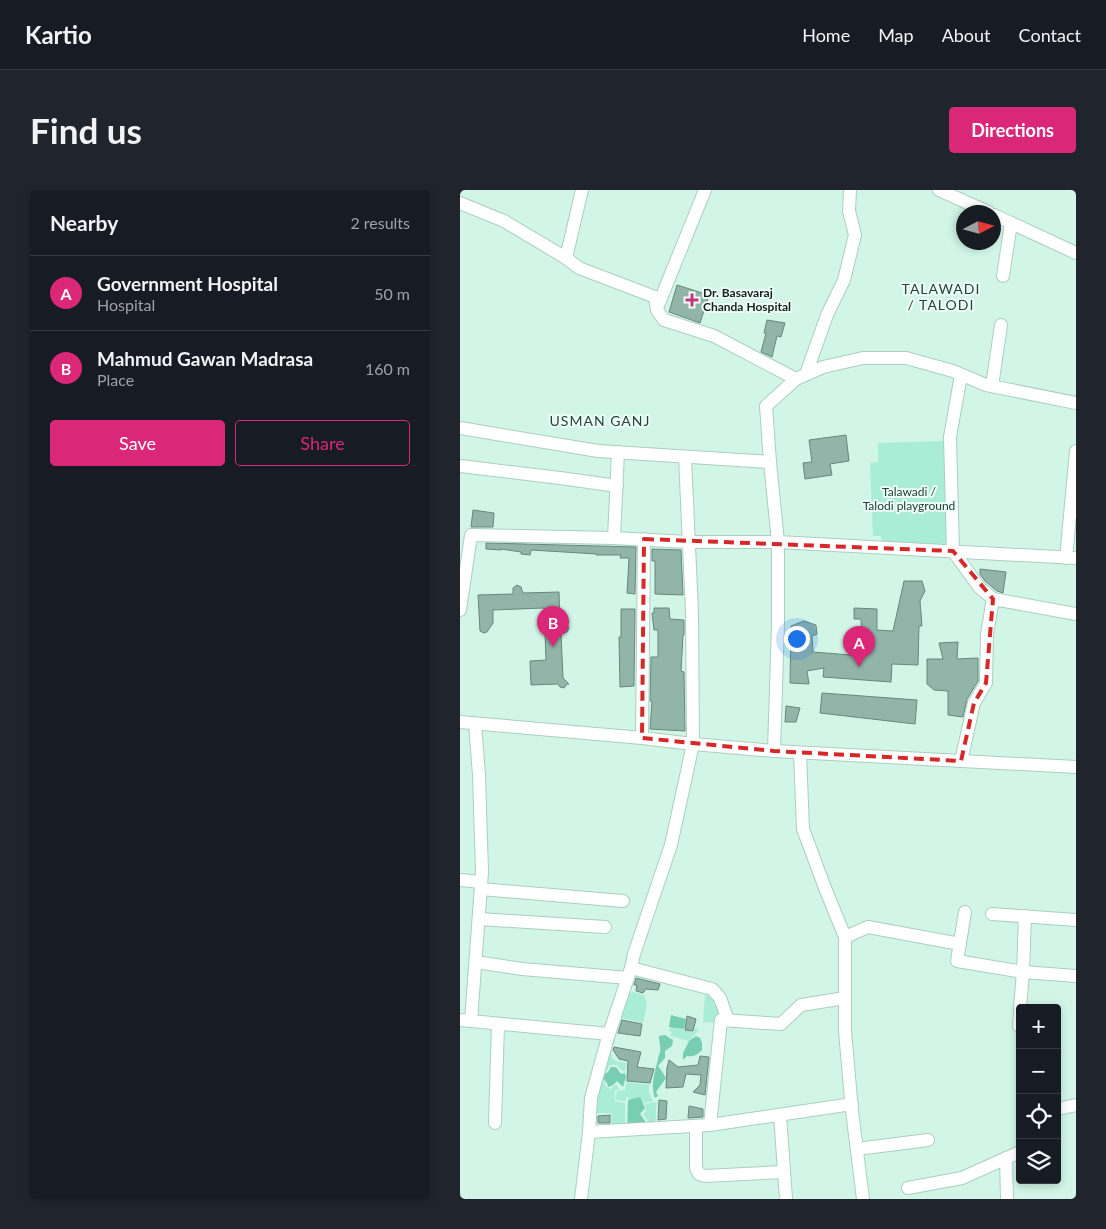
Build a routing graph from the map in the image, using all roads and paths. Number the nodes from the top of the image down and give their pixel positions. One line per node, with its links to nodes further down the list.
1 (582, 190): 10 (street)
2 (705, 190): 12 (street)
3 (850, 190): 15 (street)
4 (938, 190): 6 (street)
5 (460, 203): 10 (street)
6 (972, 205)
7 (1001, 218): 8 (street)
8 (1012, 224): 9 (street); 11 (street)
9 (1076, 253)
10 (566, 258): 12 (street)
11 (1003, 276)
12 (657, 310): 15 (street)
13 (1001, 325): 16 (street)
14 (961, 375): 15 (street); 16 (street); 30 (street)
15 (801, 377): 22 (street)
16 (992, 386): 17 (street)
17 (1076, 403)
18 (460, 428): 19 (street)
19 (618, 452): 21 (street); 24 (street)
20 (1076, 452): 31 (street)
21 (685, 457): 22 (street); 28 (street)
22 (770, 462): 29 (street)
23 (460, 466): 24 (street)
24 (617, 486): 26 (street)
25 (465, 534): 26 (street); 33 (street)
26 (614, 538): 27 (street)
27 (644, 539): 28 (street); 37 (street)
28 (688, 542): 29 (street); 38 (street)
29 (778, 542): 30 (street); 39 (street)
30 (953, 551): 31 (street); 32 (street)
31 (1071, 558)
32 (993, 599): 34 (street); 41 (street)
33 (460, 610)
34 (1076, 614)
35 (460, 722): 36 (street)
36 (475, 724): 37 (street); 44 (street)
37 (642, 738): 38 (street)
38 (693, 744): 39 (street); 56 (street)
39 (774, 751): 40 (street)
40 (800, 753): 41 (street); 52 (street)
41 (961, 761): 42 (street)
42 (1076, 767)
43 (460, 880): 44 (street)
44 (481, 886): 45 (street); 49 (street)
45 (623, 901)
46 (964, 912): 53 (street)
47 (992, 914): 48 (street)
48 (1025, 916): 50 (street); 55 (street)
49 (479, 920): 51 (street); 54 (street)
50 (1076, 920)
51 (605, 927)
52 (845, 937): 53 (street); 58 (street)
53 (960, 944): 55 (street)
54 (476, 962): 56 (street); 61 (street)
55 (1023, 972): 57 (street); 59 (street)
56 (629, 973): 60 (street); 63 (street)
57 (1076, 976)
58 (845, 998): 60 (street); 64 (street)
59 (1020, 1004)
60 (728, 1020): 69 (street)
61 (465, 1021): 62 (street)
62 (498, 1024): 63 (street); 68 (street)
63 (609, 1034): 71 (street)
64 (852, 1104): 67 (street); 73 (street)
65 (1076, 1105): 66 (street)
66 (1061, 1108)
67 (780, 1115): 69 (street); 76 (street)
68 (495, 1123)
69 (710, 1125): 70 (street)
70 (696, 1126): 71 (street); 76 (street)
71 (589, 1132): 78 (street)
72 (928, 1140): 73 (street)
73 (857, 1150): 80 (street)
74 (1016, 1154): 75 (street)
75 (1006, 1158): 77 (street); 81 (street)
76 (784, 1172): 79 (street)
77 (908, 1188)
78 (581, 1199)
79 (786, 1199)
80 (863, 1199)
81 (1007, 1199)

